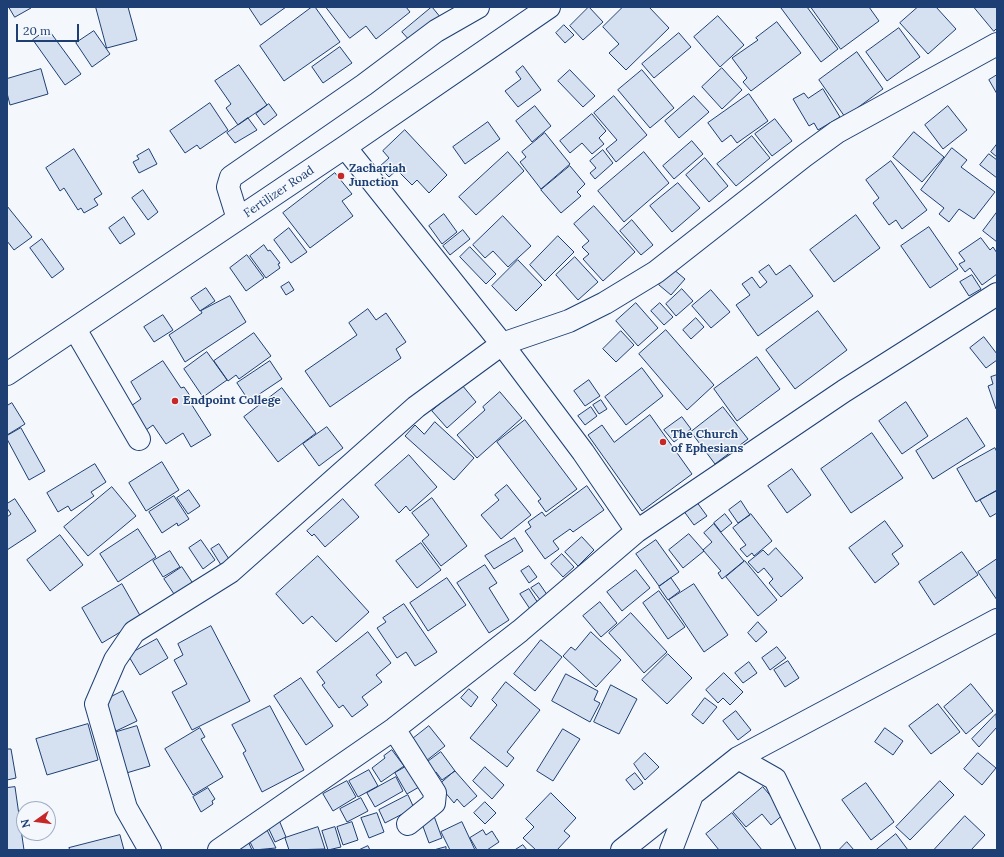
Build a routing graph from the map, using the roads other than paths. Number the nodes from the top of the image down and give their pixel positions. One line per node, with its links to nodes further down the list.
1 (478, 7): 5 (street)
2 (549, 7): 4 (street, Fertilizer Road)
3 (997, 44): 8 (street)
4 (345, 147): 5 (street, Fertilizer Road); 8 (street)
5 (238, 219): 7 (street, Fertilizer Road)
6 (997, 294): 11 (street)
7 (75, 329): 9 (street, Fertilizer Road); 10 (street)
8 (502, 344): 11 (street); 17 (street)
9 (7, 374)
10 (140, 439)
11 (637, 531): 13 (street)
12 (997, 620): 14 (street)
13 (394, 729): 16 (street); 18 (street)
14 (738, 758): 15 (street); 21 (street)
15 (692, 796): 19 (street); 20 (street)
16 (408, 824)
17 (150, 850)
18 (219, 850)
19 (622, 850)
20 (672, 850)
21 (809, 850)

